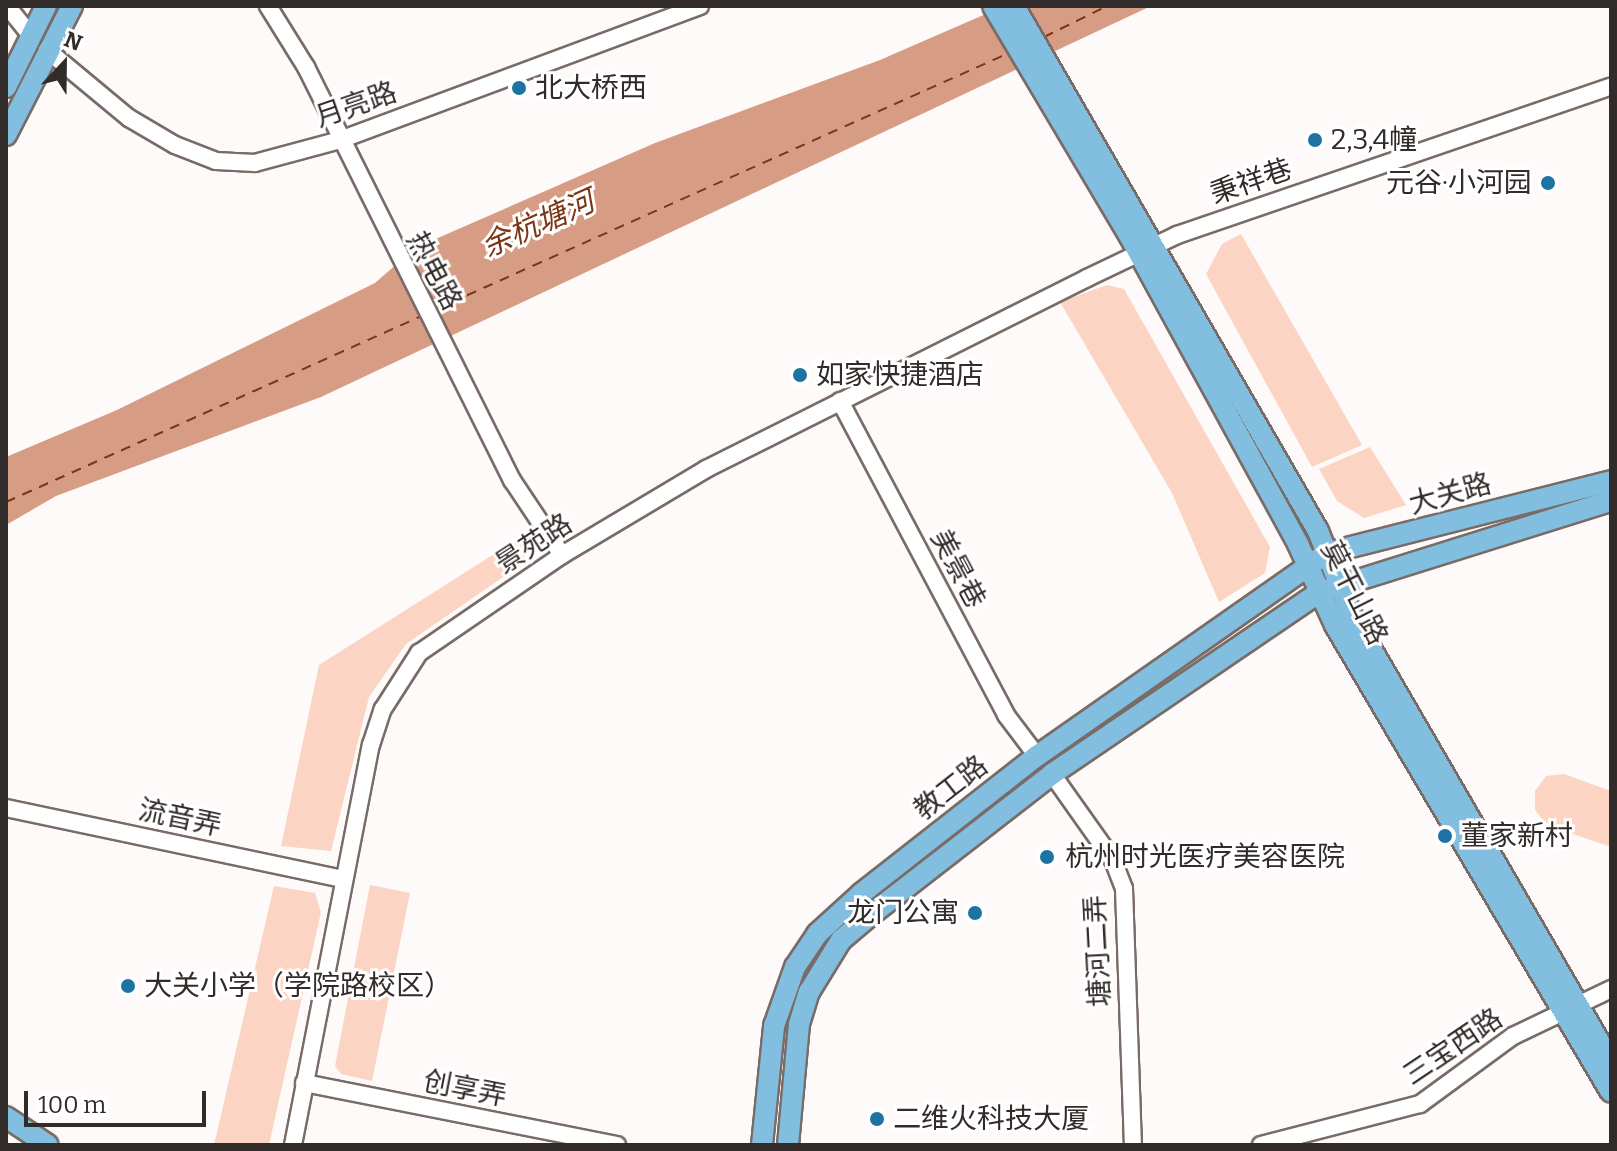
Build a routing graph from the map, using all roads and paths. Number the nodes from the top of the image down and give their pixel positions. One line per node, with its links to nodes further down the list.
1 (7, 6): 8 (street)
2 (46, 6): 8 (main road)
3 (72, 6): 9 (main road)
4 (268, 6): 14 (street, 热电路)
5 (700, 6): 14 (street, 月亮路)
6 (993, 6): 12 (main road)
7 (1014, 6): 12 (main road)
8 (29, 33): 11 (main road)
9 (47, 50): 13 (main road); 14 (street, 月亮路)
10 (1611, 86): 15 (street, 秉祥巷)
11 (6, 87)
12 (1067, 111): 15 (main road, 莫干山路)
13 (6, 135)
14 (340, 140): 20 (street, 热电路)
15 (1145, 251): 16 (street, 景苑路); 19 (main road, 莫干山路); 21 (main road, 莫干山路)
16 (840, 401): 20 (street, 景苑路); 24 (street, 美景巷)
17 (1611, 481): 19 (main road, 大关路)
18 (1611, 501): 22 (main road, 大关路)
19 (1327, 553): 21 (main road, 大关路); 22 (main road, 莫干山路)
20 (562, 555): 27 (street, 景苑路)
21 (1308, 569): 23 (main road, 莫干山路); 24 (main road, 教工路)
22 (1341, 582): 23 (main road, 大关路); 29 (main road, 莫干山路)
23 (1320, 592): 25 (main road, 教工路); 29 (main road, 莫干山路)
24 (1037, 756): 37 (main road, 教工路)
25 (1052, 774): 38 (main road, 教工路); 39 (street, 塘河二弄)
26 (6, 808): 27 (street, 流音弄)
27 (343, 879): 31 (street, 景苑路)
28 (1611, 989): 29 (street, 三宝西路)
29 (1569, 1005): 30 (main road, 莫干山路); 32 (main road, 莫干山路); 40 (street, 三宝西路)
30 (1611, 1062)
31 (304, 1083): 35 (street, 景苑路); 36 (street, 创享弄)
32 (1611, 1092)
33 (6, 1117): 34 (main road)
34 (48, 1145)
35 (293, 1145)
36 (617, 1145)
37 (762, 1145)
38 (788, 1145)
39 (1133, 1145)
40 (1261, 1145)

